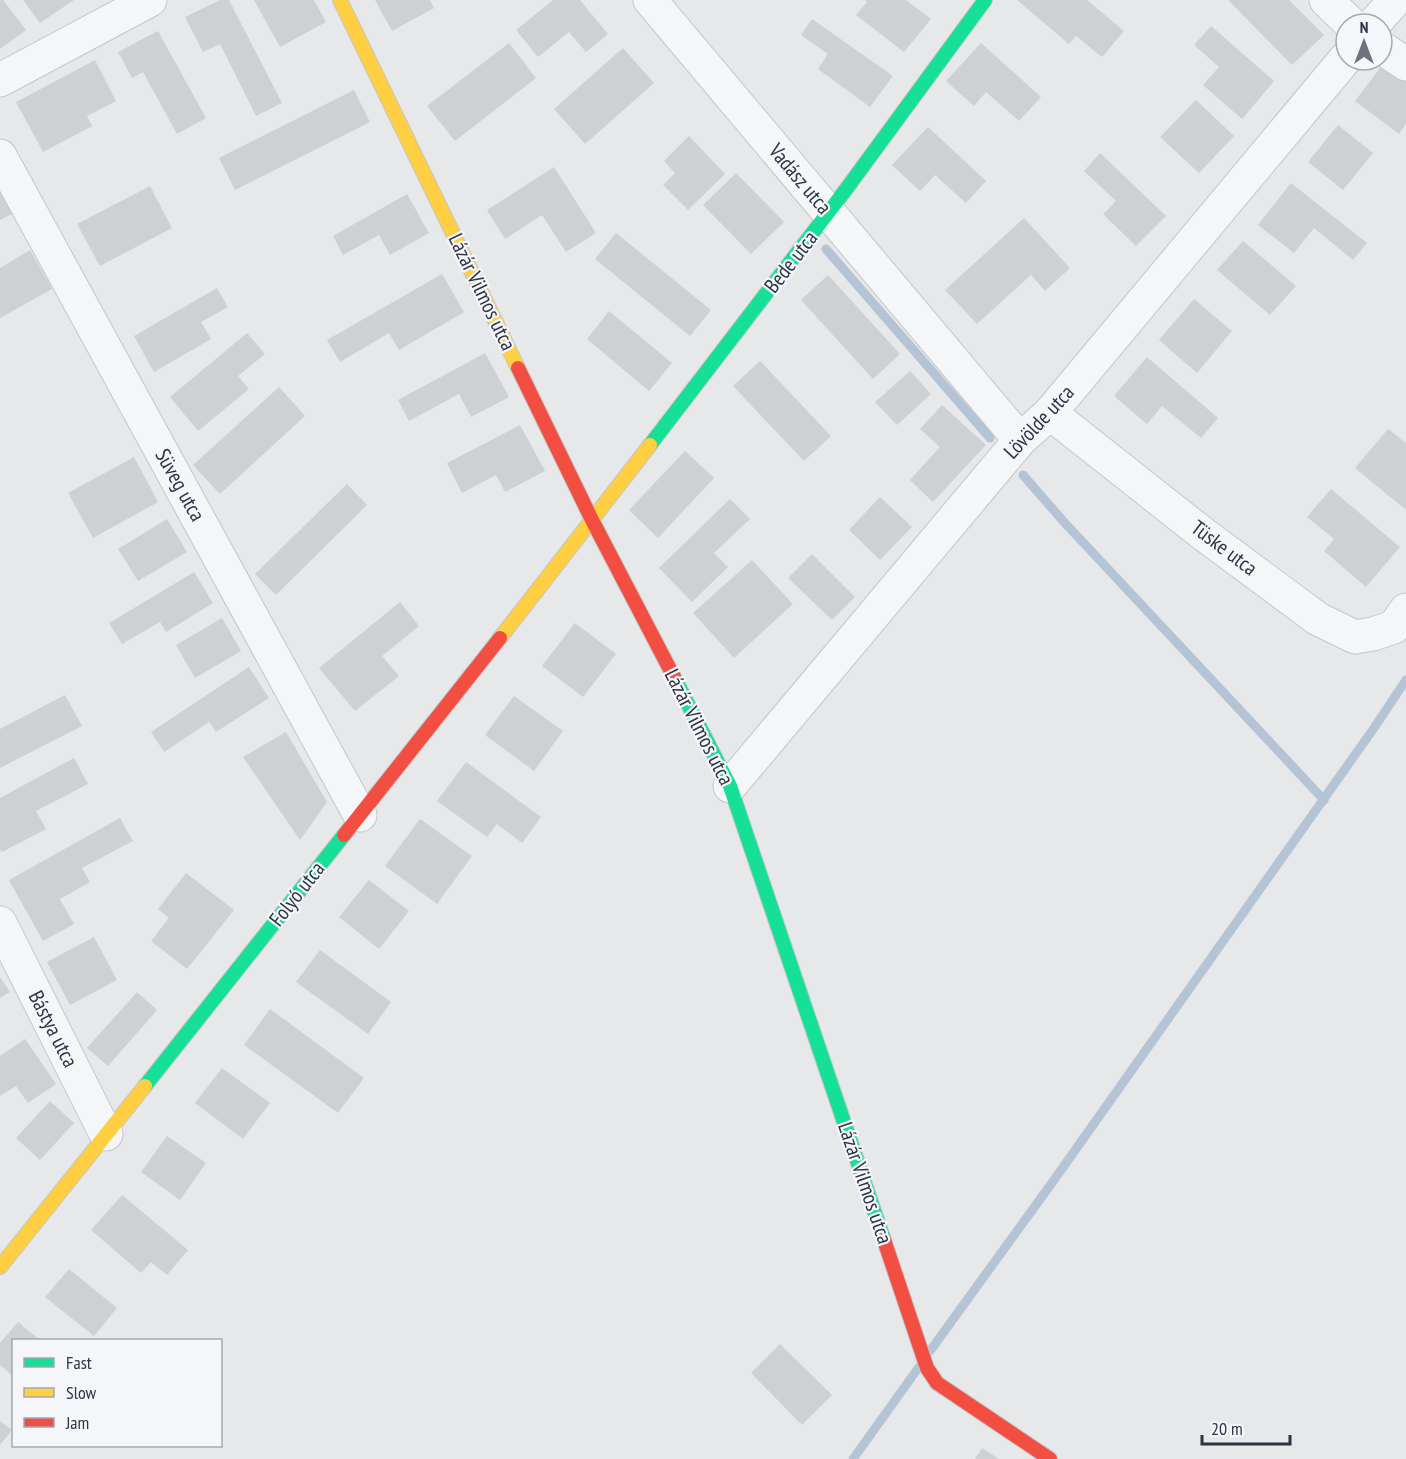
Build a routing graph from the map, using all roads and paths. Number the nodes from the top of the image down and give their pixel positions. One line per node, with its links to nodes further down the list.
1 (150, 0): 10 (street)
2 (340, 0): 15 (street, Lázár Vilmos utca)
3 (650, 0): 12 (street, Vadász utca)
4 (985, 0): 12 (street, Bede utca)
5 (1326, 0): 7 (street)
6 (1395, 0): 8 (street)
7 (1338, 12)
8 (1384, 12)
9 (1334, 72): 13 (street, Lövölde utca)
10 (0, 80)
11 (0, 156): 18 (street, Süveg utca)
12 (828, 213): 14 (street, Vadász utca); 15 (street, Bede utca)
13 (1050, 413): 14 (street, Lövölde utca); 16 (street, Tüske utca)
14 (1020, 440): 17 (street, Lövölde utca)
15 (592, 520): 17 (street, Lázár Vilmos utca); 18 (street, Folyó utca)
16 (1406, 610)
17 (730, 786): 22 (street, Lázár Vilmos utca)
18 (360, 815): 20 (street, Folyó utca)
19 (0, 923): 20 (street, Bástya utca)
20 (106, 1134): 21 (street, Folyó utca)
21 (0, 1267)
22 (1050, 1459)

